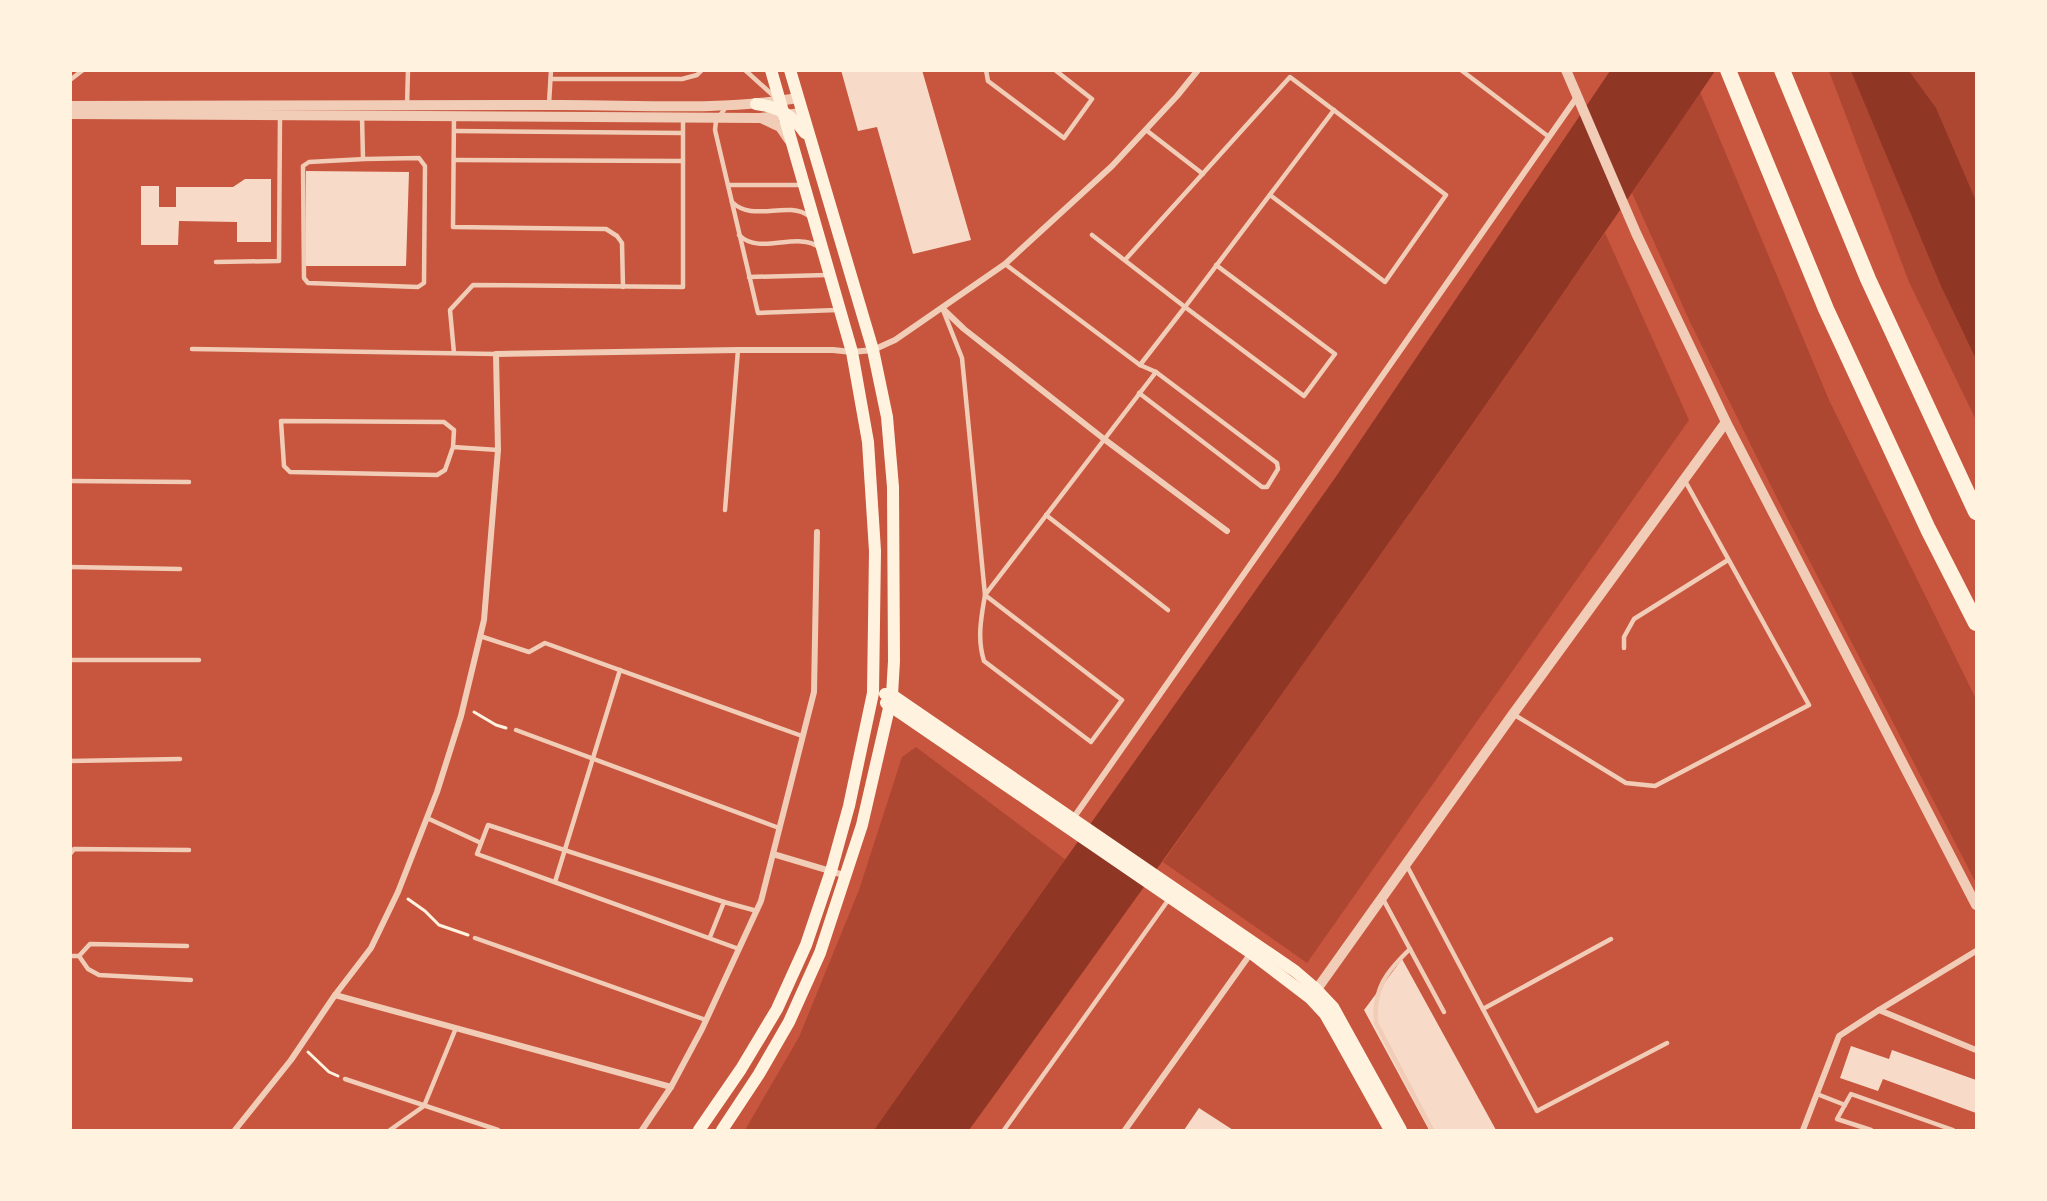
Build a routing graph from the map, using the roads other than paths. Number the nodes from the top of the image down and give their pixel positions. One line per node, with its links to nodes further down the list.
1 (82, 70): 16 (lane)
2 (408, 70): 22 (lane)
3 (551, 70): 15 (lane)
4 (702, 70): 15 (lane)
5 (746, 70): 29 (lane)
6 (771, 70): 29 (main road)
7 (790, 70): 17 (main road)
8 (986, 70): 9 (lane)
9 (1055, 70)
10 (1198, 70): 37 (street)
11 (1461, 70): 39 (lane)
12 (1566, 70): 18 (street)
13 (1782, 70): 80 (highway)
14 (1729, 75): 89 (highway)
15 (551, 79): 19 (lane)
16 (70, 80)
17 (798, 98): 29 (main road); 29 (street)
18 (1579, 101): 39 (street); 72 (street)
19 (549, 105): 23 (street); 28 (street)
20 (756, 105): 24 (street); 29 (main road)
21 (70, 106): 26 (street)
22 (407, 106): 27 (street); 28 (street)
23 (683, 106): 24 (street); 31 (lane)
24 (726, 107): 33 (lane)
25 (1334, 110): 44 (lane); 47 (lane); 47 (lane)
26 (280, 111): 27 (street); 30 (street); 54 (lane)
27 (362, 111): 28 (street); 41 (lane)
28 (454, 111): 31 (street); 35 (lane)
29 (788, 111): 34 (street); 40 (main road); 65 (main road)
30 (70, 114)
31 (682, 118): 32 (street); 38 (lane)
32 (702, 118): 33 (street); 36 (lane)
33 (718, 118): 34 (street); 36 (lane)
34 (760, 118): 40 (street)
35 (455, 130): 38 (lane); 42 (lane)
36 (715, 130): 45 (lane)
37 (1146, 130): 44 (lane); 55 (street)
38 (682, 133): 43 (lane)
39 (1550, 137): 108 (street)
40 (792, 146): 46 (main road)
41 (365, 159): 41 (lane)
42 (454, 160): 43 (lane); 59 (lane)
43 (683, 160): 59 (lane)
44 (1203, 174): 53 (lane)
45 (728, 185): 46 (lane); 48 (lane)
46 (803, 185): 49 (main road)
47 (1270, 195): 56 (lane)
48 (732, 202): 49 (lane); 50 (lane)
49 (813, 220): 52 (main road)
50 (739, 235): 52 (lane); 58 (lane)
51 (1092, 235): 53 (lane)
52 (822, 250): 57 (main road)
53 (1125, 260): 60 (lane)
54 (216, 262)
55 (1005, 264): 61 (street); 69 (lane)
56 (1216, 265): 60 (lane); 60 (lane)
57 (829, 274): 58 (lane); 62 (main road)
58 (749, 277): 62 (lane)
59 (623, 287): 67 (lane)
60 (1185, 306): 69 (lane)
61 (942, 308): 65 (street); 73 (street); 87 (lane)
62 (840, 310): 66 (main road)
63 (192, 349): 67 (lane)
64 (738, 350): 66 (street); 68 (street); 79 (lane)
65 (873, 350): 66 (street); 95 (main road)
66 (852, 352): 92 (main road)
67 (454, 353): 68 (lane)
68 (496, 354): 75 (street)
69 (1140, 365): 70 (lane)
70 (1156, 372): 71 (lane); 71 (lane)
71 (1139, 393): 73 (lane)
72 (1726, 422): 76 (street); 122 (street)
73 (1104, 440): 81 (lane); 82 (street)
74 (453, 447): 74 (lane); 75 (lane)
75 (498, 450): 90 (street)
76 (1684, 478): 84 (lane); 99 (street)
77 (70, 481): 78 (lane)
78 (189, 482)
79 (725, 510)
80 (1977, 512)
81 (1046, 515): 87 (lane); 88 (lane)
82 (1227, 531)
83 (818, 532): 102 (street)
84 (1728, 560): 91 (lane); 99 (lane)
85 (70, 567): 86 (lane)
86 (180, 569)
87 (985, 595): 87 (lane)
88 (1168, 610)
89 (1977, 623)
90 (480, 636): 96 (lane); 107 (street)
91 (1624, 648)
92 (874, 655): 97 (main road); 98 (main road)
93 (70, 660): 94 (lane)
94 (200, 660)
95 (894, 660): 98 (main road); 100 (main road)
96 (620, 670): 102 (lane); 105 (lane)
97 (873, 693): 98 (main road); 103 (main road)
98 (892, 700): 100 (main road); 103 (main road); 117 (main road)
99 (1513, 714): 115 (street)
100 (916, 717): 108 (main road)
101 (516, 730): 105 (lane)
102 (802, 736): 109 (street)
103 (862, 747): 116 (main road)
104 (180, 759): 106 (lane)
105 (593, 759): 109 (lane); 112 (lane)
106 (70, 761)
107 (427, 818): 110 (lane); 136 (street)
108 (1072, 825): 119 (main road)
109 (779, 828): 114 (street)
110 (481, 843): 112 (lane); 118 (lane)
111 (189, 850): 113 (lane)
112 (565, 850): 118 (lane); 121 (lane)
113 (70, 854)
114 (773, 854): 116 (street); 123 (street)
115 (1406, 864): 120 (street); 137 (lane)
116 (831, 871): 117 (street); 153 (main road)
117 (847, 876): 154 (main road)
118 (555, 882): 124 (lane)
119 (1173, 894): 129 (main road); 155 (lane)
120 (1383, 899): 130 (lane); 135 (street)
121 (724, 902): 123 (lane); 124 (lane)
122 (1977, 905)
123 (756, 911): 128 (street)
124 (710, 937): 128 (lane)
125 (475, 938): 140 (lane)
126 (1611, 939): 137 (lane)
127 (188, 946): 133 (lane)
128 (739, 949): 140 (street)
129 (1254, 949): 135 (main road); 156 (street)
130 (1410, 949): 139 (lane); 159 (lane)
131 (1977, 951): 138 (street)
132 (70, 956): 133 (lane)
133 (79, 956): 134 (lane)
134 (191, 980)
135 (1313, 994): 157 (main road); 158 (main road)
136 (335, 995): 141 (street); 149 (street)
137 (1483, 1009): 142 (lane)
138 (1878, 1010): 143 (street); 146 (street)
139 (1443, 1012)
140 (706, 1020): 145 (street)
141 (457, 1028): 145 (street); 148 (lane)
142 (1667, 1043)
143 (1977, 1050)
144 (345, 1080): 148 (lane)
145 (671, 1087): 152 (street)
146 (1817, 1095): 147 (lane); 160 (street)
147 (1845, 1105): 161 (lane); 162 (lane)
148 (424, 1106): 150 (lane); 151 (lane)
149 (235, 1131)
150 (390, 1131)
151 (498, 1131)
152 (642, 1131)
153 (699, 1131)
154 (722, 1131)
155 (1004, 1131)
156 (1125, 1131)
157 (1390, 1131)
158 (1401, 1131)
159 (1432, 1131)
160 (1803, 1131)
161 (1871, 1131)
162 (1953, 1131)

